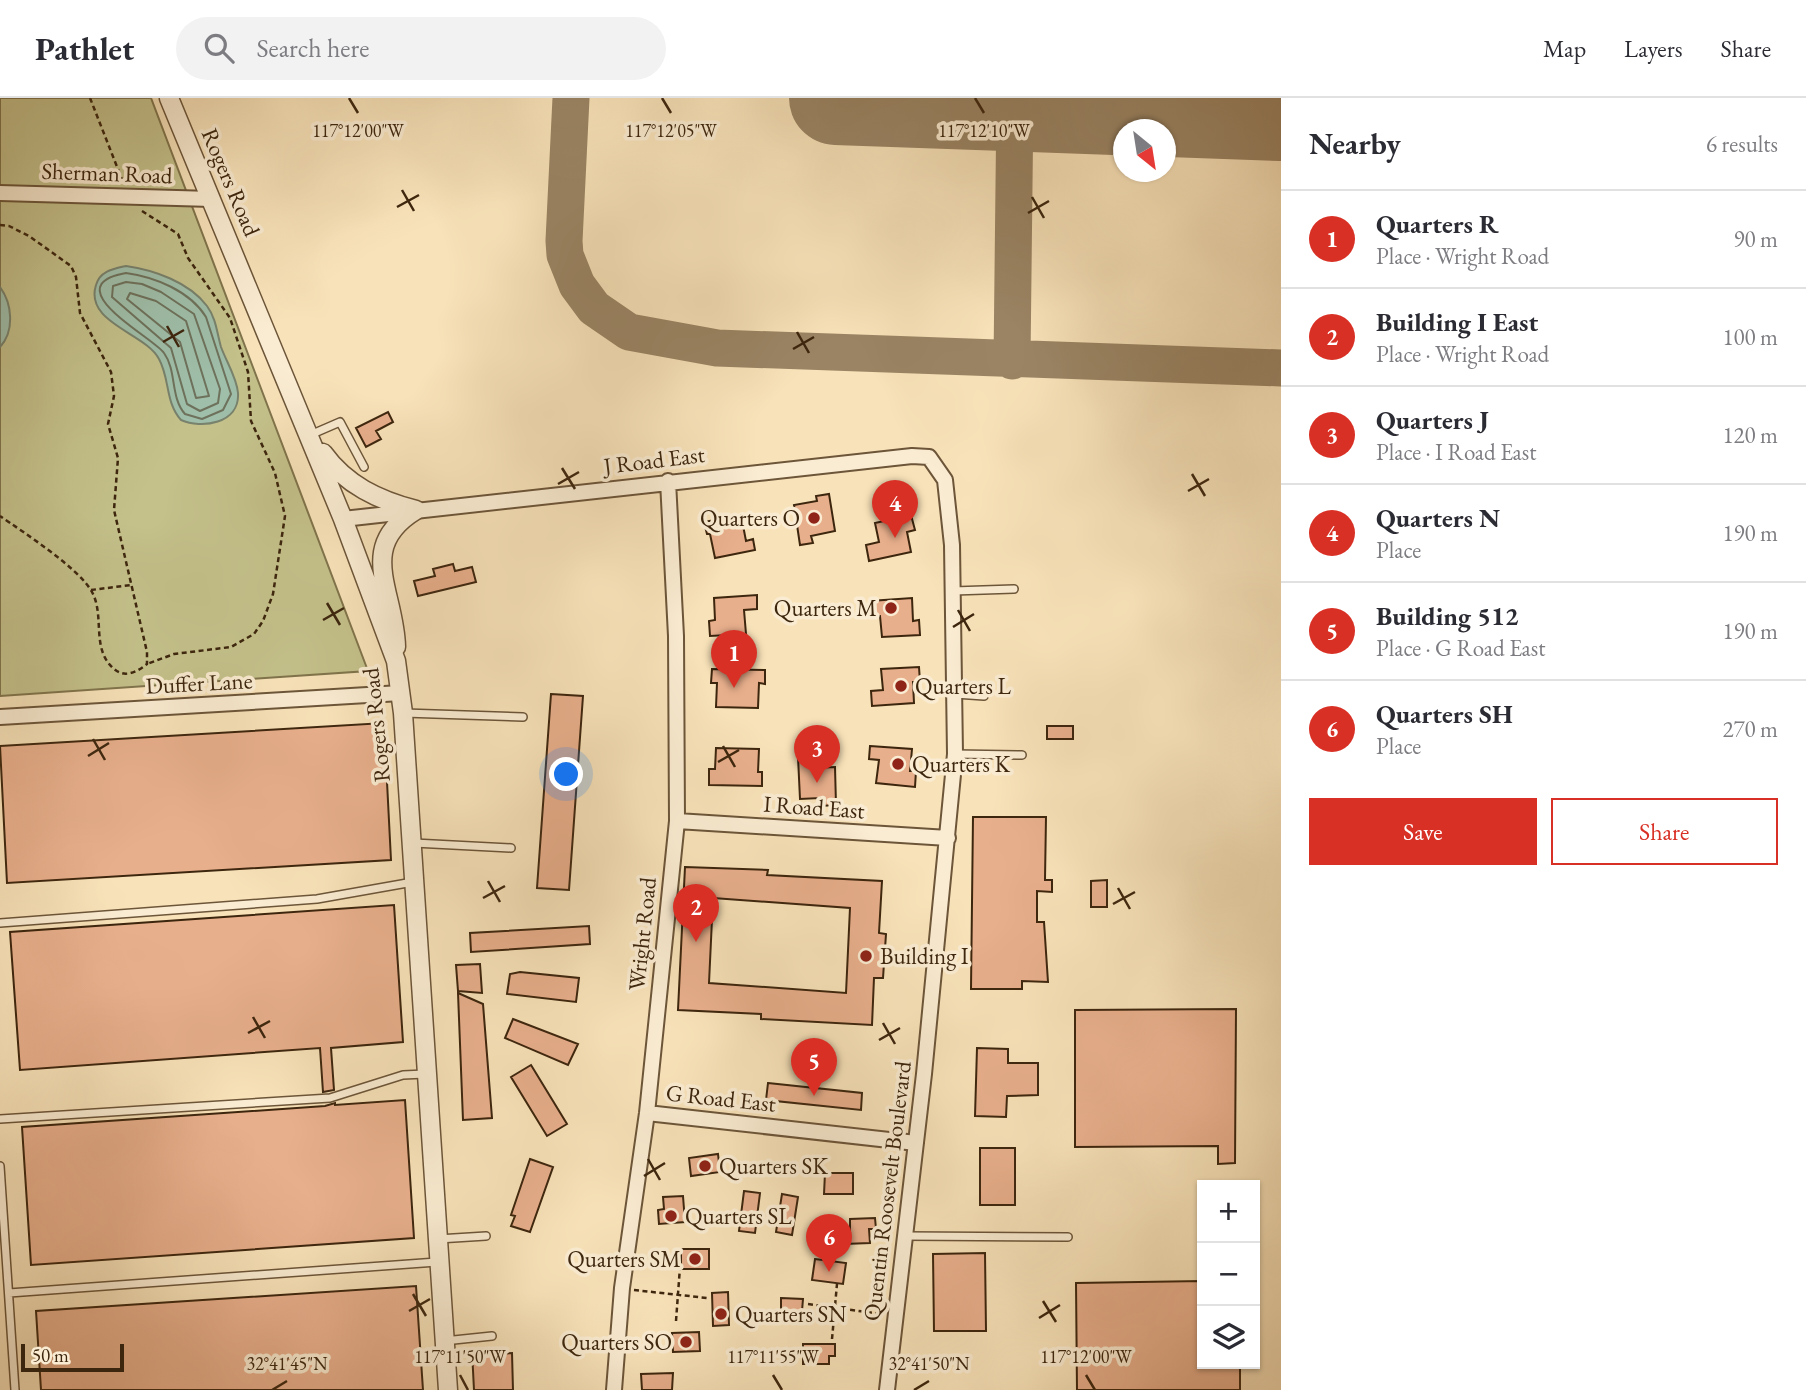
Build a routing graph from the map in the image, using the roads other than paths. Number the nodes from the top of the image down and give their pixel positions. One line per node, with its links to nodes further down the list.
1 (169, 98): 3 (street, Rogers Road)
2 (0, 193): 3 (street, Sherman Road)
3 (212, 200): 4 (street, Rogers Road)
4 (309, 435): 6 (lane); 8 (street); 9 (street, Rogers Road)
5 (929, 457): 7 (street, J Road East); 11 (street, Quentin Roosevelt Boulevard)
6 (364, 467)
7 (668, 481): 8 (street, J Road East); 21 (street, Wright Road)
8 (416, 510): 9 (street, J Road East); 12 (street)
9 (343, 519): 12 (street, Rogers Road)
10 (1014, 589): 11 (lane)
11 (953, 591): 14 (street, Quentin Roosevelt Boulevard)
12 (396, 661): 13 (street, Rogers Road)
13 (401, 693): 16 (street, Rogers Road); 17 (street, Duffer Lane)
14 (955, 694): 15 (lane); 19 (street, Quentin Roosevelt Boulevard)
15 (984, 696)
16 (403, 713): 18 (lane); 23 (street, Rogers Road)
17 (0, 717)
18 (523, 717)
19 (955, 754): 20 (lane); 22 (street, Quentin Roosevelt Boulevard)
20 (1022, 755)
21 (677, 821): 22 (street, I Road East); 28 (street, Wright Road)
22 (948, 838): 30 (street, Quentin Roosevelt Boulevard)
23 (412, 843): 24 (lane); 25 (street, Rogers Road)
24 (511, 848)
25 (415, 882): 26 (lane); 27 (street, Rogers Road)
26 (0, 923)
27 (425, 1074): 29 (lane); 35 (street, Rogers Road)
28 (647, 1113): 30 (street, G Road East); 42 (street, Wright Road)
29 (0, 1119)
30 (916, 1143): 33 (street, Quentin Roosevelt Boulevard)
31 (0, 1166): 37 (lane)
32 (486, 1236): 35 (lane)
33 (904, 1236): 34 (lane); 43 (street, Quentin Roosevelt Boulevard)
34 (1068, 1237)
35 (437, 1239): 36 (street, Rogers Road)
36 (438, 1262): 37 (lane); 39 (street, Rogers Road)
37 (9, 1293): 40 (lane)
38 (492, 1336): 39 (lane)
39 (444, 1341): 41 (street, Rogers Road)
40 (15, 1390)
41 (447, 1390)
42 (614, 1390)
43 (887, 1390)

